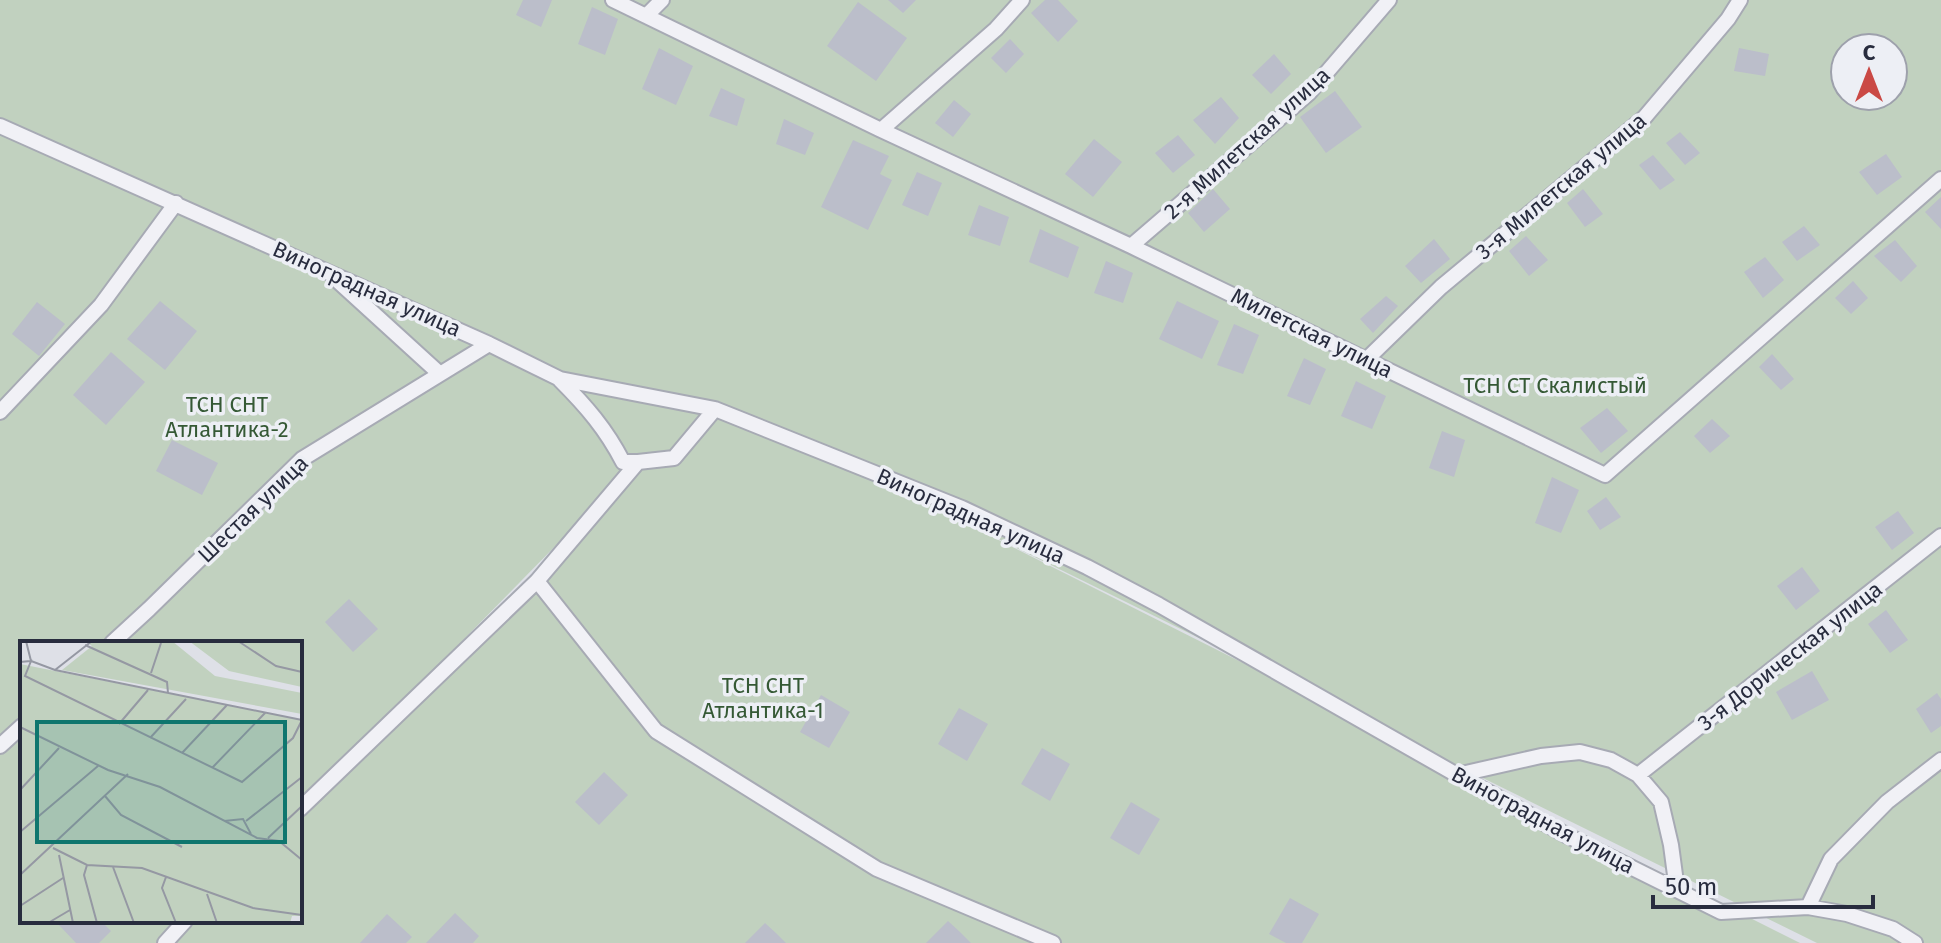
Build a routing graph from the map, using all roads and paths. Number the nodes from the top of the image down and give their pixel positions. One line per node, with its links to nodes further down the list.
1 (613, 0): 6 (lane, Милетская улица)
2 (662, 0): 6 (lane)
3 (1022, 0): 8 (lane)
4 (1389, 0): 11 (lane, 2-я Милетская улица)
5 (1740, 0): 14 (lane, 3-я Милетская улица)
6 (646, 16): 8 (lane, Милетская улица)
7 (0, 126): 10 (lane, Виноградная улица)
8 (881, 130): 11 (lane, Милетская улица)
9 (1941, 179): 14 (lane, Милетская улица)
10 (176, 203): 12 (lane, Виноградная улица); 18 (lane)
11 (1131, 246): 14 (lane, Милетская улица)
12 (329, 274): 13 (lane, Виноградная улица); 15 (lane)
13 (489, 344): 15 (lane, Шестая улица); 16 (lane, Виноградная улица)
14 (1367, 359)
15 (440, 374): 22 (lane, Шестая улица)
16 (560, 379): 17 (lane, Виноградная улица); 19 (lane)
17 (715, 409): 19 (lane); 26 (lane, Виноградная улица)
18 (0, 412)
19 (638, 462): 21 (lane)
20 (1941, 536): 27 (lane, 3-я Дорическая улица)
21 (537, 581): 28 (lane); 33 (lane)
22 (114, 641)
23 (20, 728): 24 (lane)
24 (0, 746)
25 (1941, 760): 30 (lane)
26 (1457, 775): 27 (lane); 29 (lane, Виноградная улица)
27 (1638, 775): 29 (lane)
28 (302, 807)
29 (1677, 890): 30 (lane, Виноградная улица)
30 (1808, 907): 34 (lane, Виноградная улица)
31 (183, 923): 32 (lane)
32 (165, 943)
33 (1053, 943)
34 (1915, 943)

